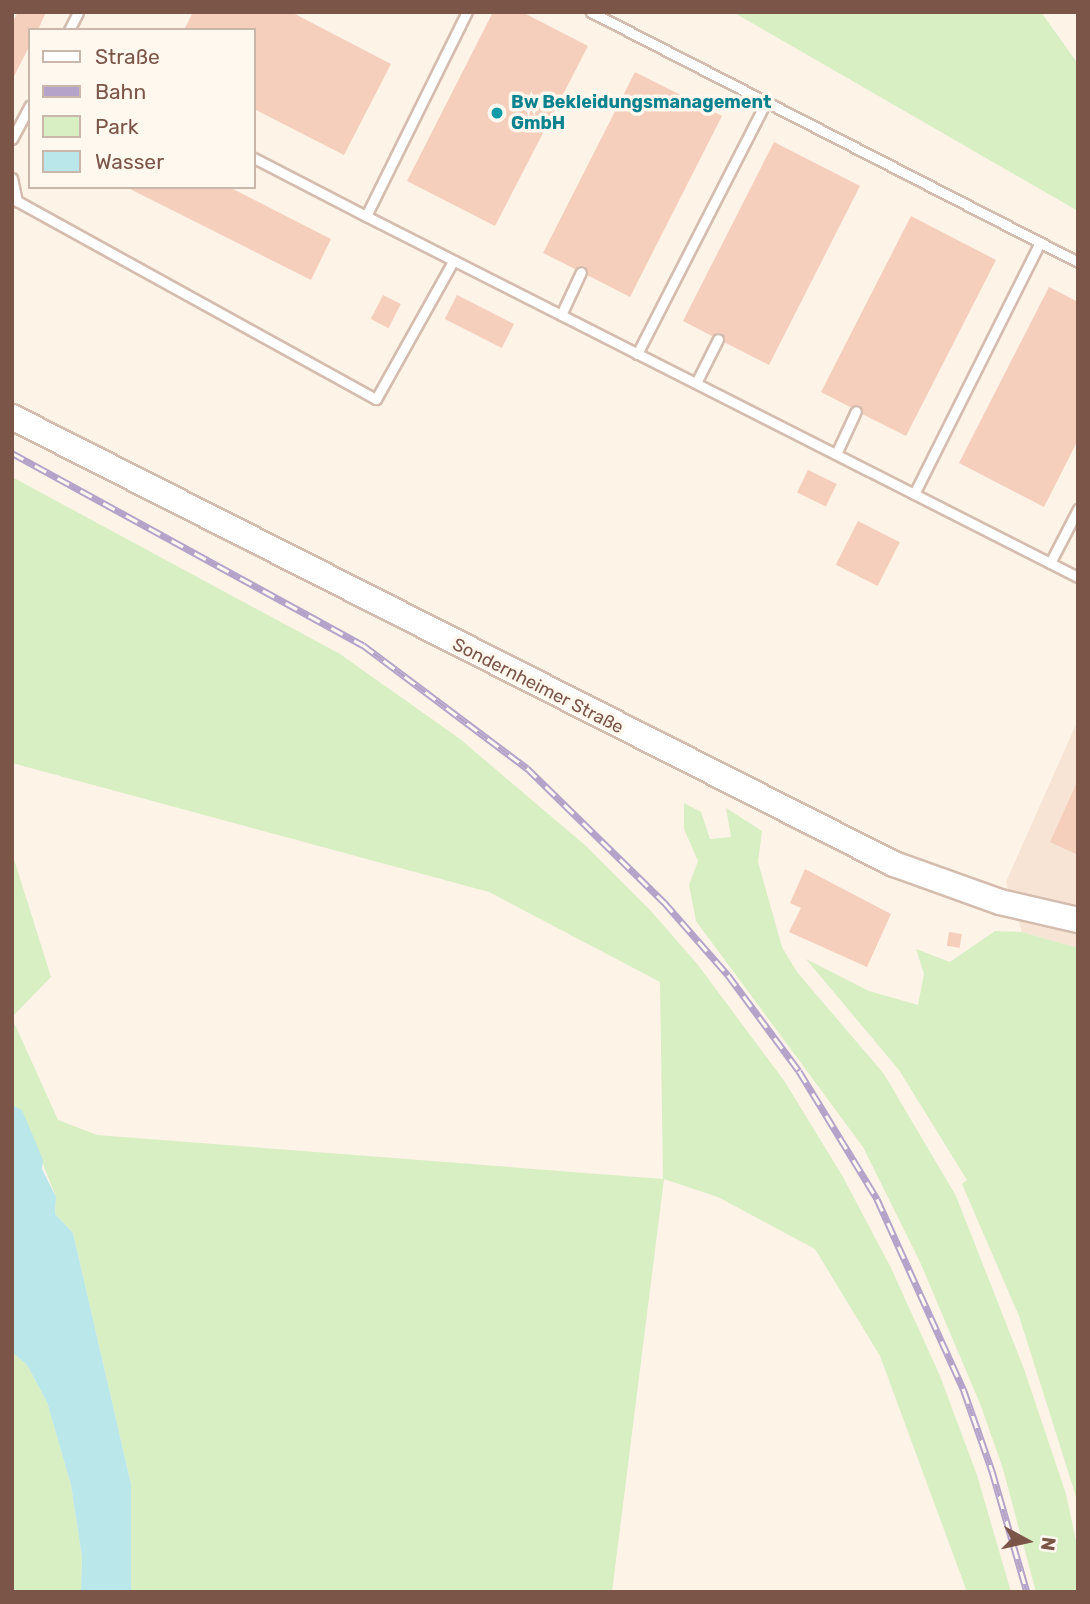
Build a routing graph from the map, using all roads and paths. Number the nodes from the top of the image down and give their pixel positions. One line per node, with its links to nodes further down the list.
1 (78, 12): 4 (lane)
2 (467, 12): 10 (lane)
3 (591, 12): 5 (lane)
4 (70, 28)
5 (766, 102): 11 (lane); 17 (lane)
6 (28, 109): 7 (lane)
7 (12, 139)
8 (256, 159): 10 (lane)
9 (12, 178): 12 (lane)
10 (366, 216): 12 (lane)
11 (1039, 244): 13 (lane); 22 (lane)
12 (453, 261): 15 (lane)
13 (1078, 262)
14 (581, 272): 15 (lane)
15 (561, 315): 17 (lane)
16 (718, 339): 18 (lane)
17 (638, 354): 18 (lane)
18 (696, 383): 21 (lane)
19 (856, 411): 21 (lane)
20 (12, 417): 26 (main road, Sondernheimer Straße)
21 (836, 454): 22 (lane)
22 (914, 494): 24 (lane)
23 (1078, 509): 24 (lane)
24 (1051, 563): 25 (lane)
25 (1078, 577)
26 (1078, 920)

